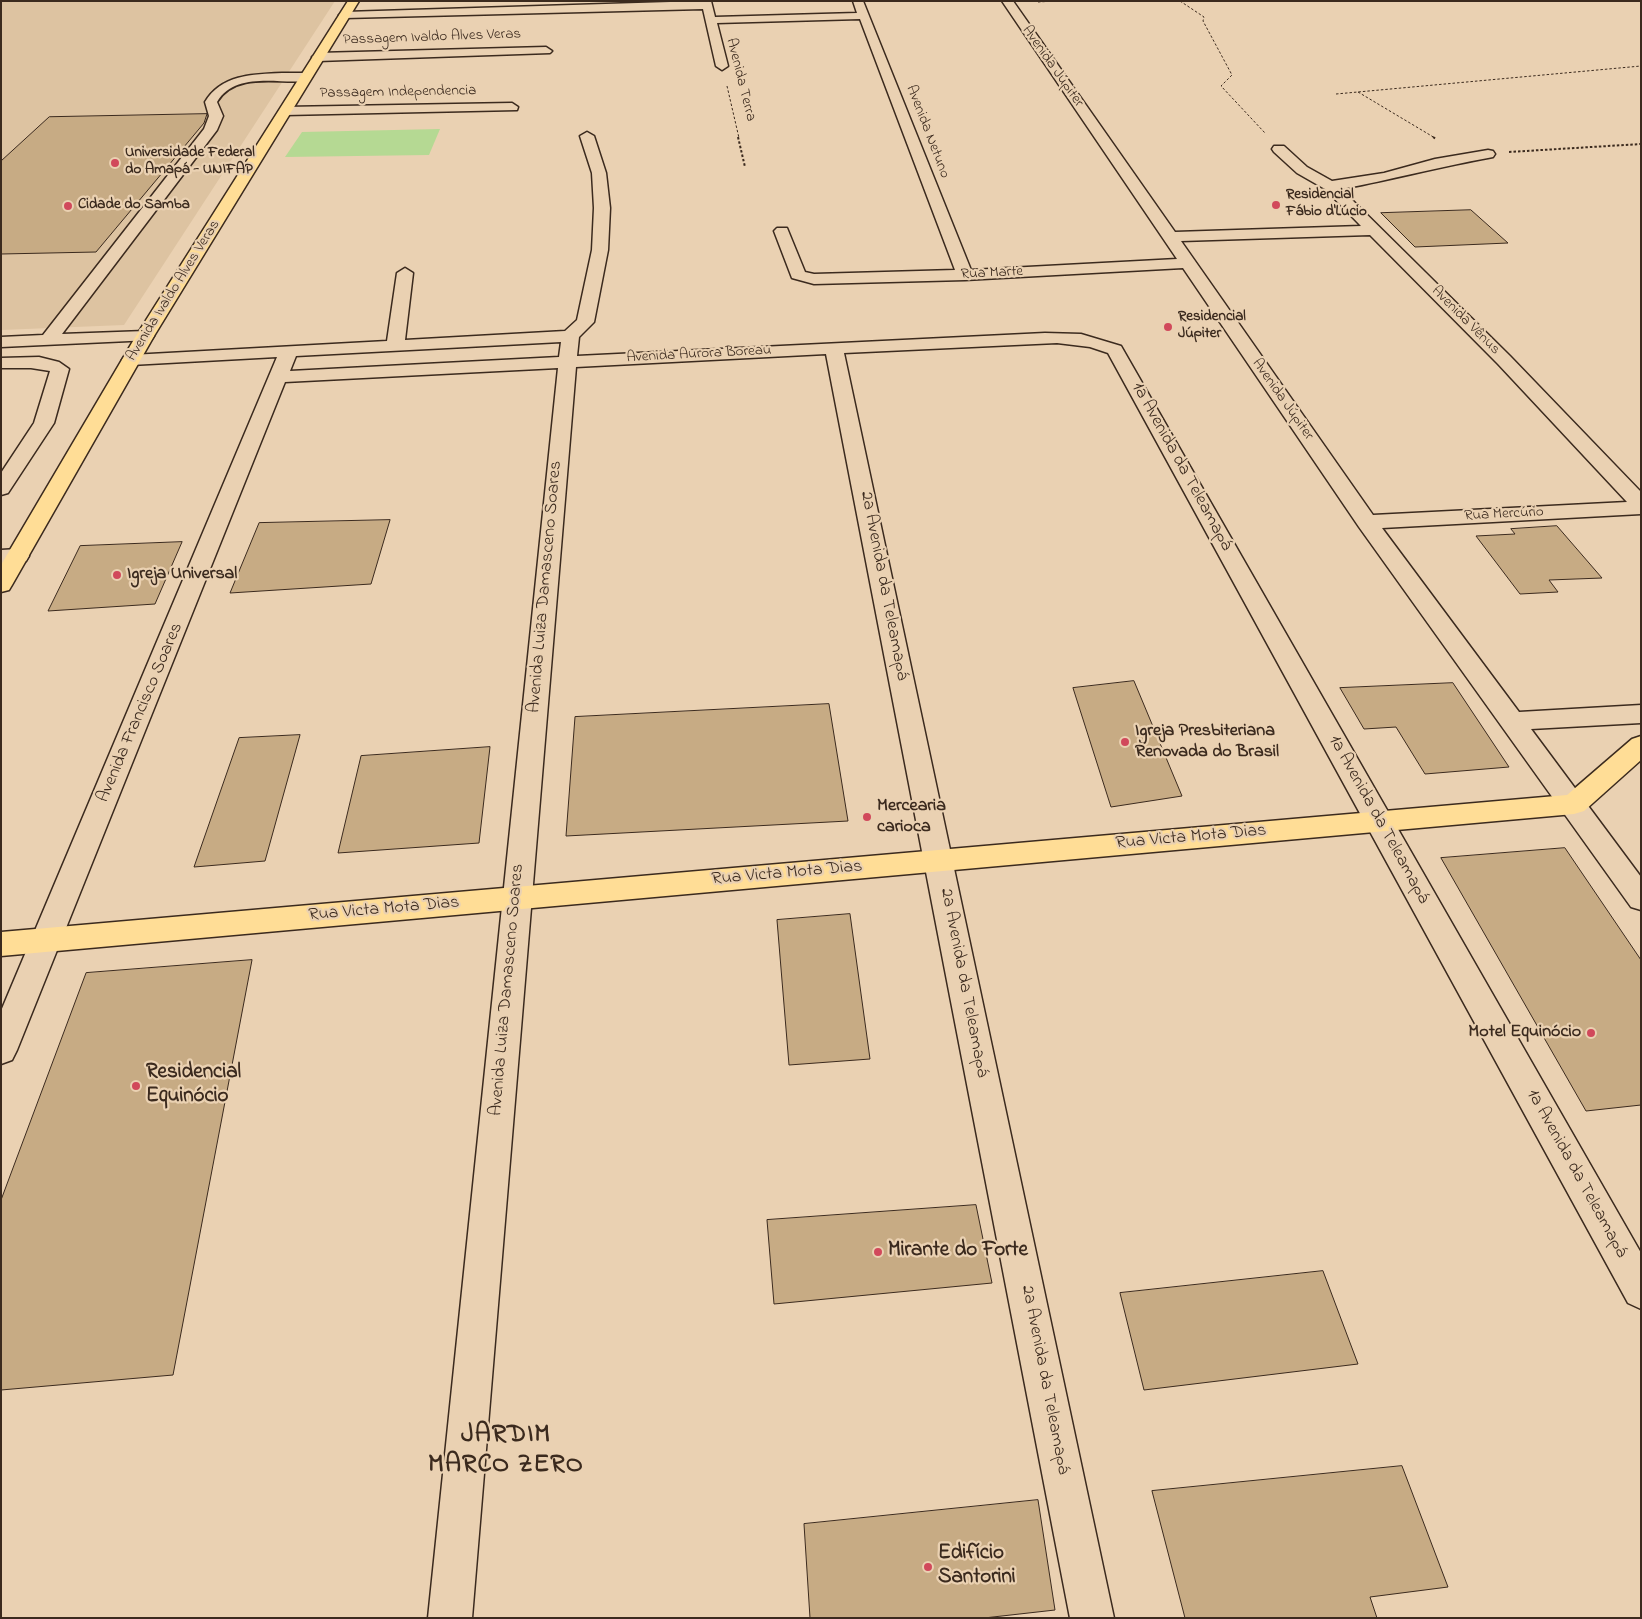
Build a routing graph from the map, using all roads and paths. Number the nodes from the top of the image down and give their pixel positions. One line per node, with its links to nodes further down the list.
1 (354, 1): 6 (main road, Avenida Ivaldo Alves Veras)
2 (858, 1): 7 (street, Avenida Netuno)
3 (1007, 1): 27 (street, Avenida Júpiter)
4 (1180, 1): 20 (path)
5 (707, 4): 6 (street); 8 (street, Avenida Terra)
6 (345, 15): 10 (main road, Avenida Ivaldo Alves Veras)
7 (863, 16): 8 (street); 30 (street, Avenida Netuno)
8 (710, 20): 11 (street, Avenida Terra)
9 (546, 51): 10 (street, Passagem Ivaldo Alves Veras)
10 (318, 57): 13 (main road, Avenida Ivaldo Alves Veras)
11 (722, 66): 23 (path, Avenida Terra)
12 (1641, 66): 14 (path)
13 (306, 77): 17 (main road, Avenida Ivaldo Alves Veras); 32 (street)
14 (1357, 92): 15 (path); 22 (path)
15 (1336, 94)
16 (512, 107): 17 (street, Passagem Independencia)
17 (285, 112): 31 (main road, Avenida Ivaldo Alves Veras)
18 (587, 136): 36 (street)
19 (1641, 144): 21 (path)
20 (1279, 149): 24 (street, Avenida Vênus)
21 (1485, 154): 22 (street)
22 (1467, 157): 24 (street)
23 (745, 166)
24 (1330, 186): 25 (street, Avenida Vênus)
25 (1373, 230): 27 (street); 43 (street, Avenida Vênus)
26 (782, 231): 30 (street, Rua Marte)
27 (1170, 237): 28 (street, Avenida Júpiter)
28 (1187, 263): 30 (street, Rua Marte); 44 (street, Avenida Júpiter)
29 (405, 273): 34 (street)
30 (965, 276)
31 (145, 336): 32 (street); 39 (main road, Avenida Ivaldo Alves Veras)
32 (48, 340): 33 (street)
33 (1, 342)
34 (395, 346): 36 (street); 38 (street)
35 (834, 348): 36 (street, Avenida Aurora Boreau); 37 (street, Avenida Aurora Boreau); 52 (street, 2a Avenida da Teleamapá)
36 (569, 349): 41 (street, Avenida Aurora Boreau); 53 (street, Avenida Luiza Damasceno Soares)
37 (1115, 350): 51 (street, 1a Avenida da Teleamapá)
38 (289, 351): 39 (street); 41 (street, Avenida Francisco Soares)
39 (131, 360): 45 (main road, Avenida Ivaldo Alves Veras)
40 (3, 365): 42 (street)
41 (280, 377): 55 (street, Avenida Francisco Soares)
42 (1, 489)
43 (1641, 507): 44 (street, Rua Mercúrio)
44 (1367, 522): 48 (street, Avenida Júpiter)
45 (10, 556): 46 (main road, Avenida Ivaldo Alves Veras)
46 (1, 585)
47 (1641, 714): 48 (street)
48 (1513, 721): 50 (street, Avenida Júpiter)
49 (1641, 745): 50 (main road)
50 (1574, 804): 51 (main road, Rua Victa Mota Dias); 54 (street, Avenida Júpiter)
51 (1379, 822): 52 (main road, Rua Victa Mota Dias); 58 (street, 1a Avenida da Teleamapá)
52 (938, 860): 53 (main road, Rua Victa Mota Dias); 60 (street, 2a Avenida da Teleamapá)
53 (516, 898): 55 (main road, Rua Victa Mota Dias); 59 (street, Avenida Luiza Damasceno Soares)
54 (1641, 899)
55 (47, 940): 56 (main road, Rua Victa Mota Dias); 57 (street, Avenida Francisco Soares)
56 (1, 944)
57 (1, 1050)
58 (1641, 1290)
59 (450, 1618)
60 (1092, 1618)

